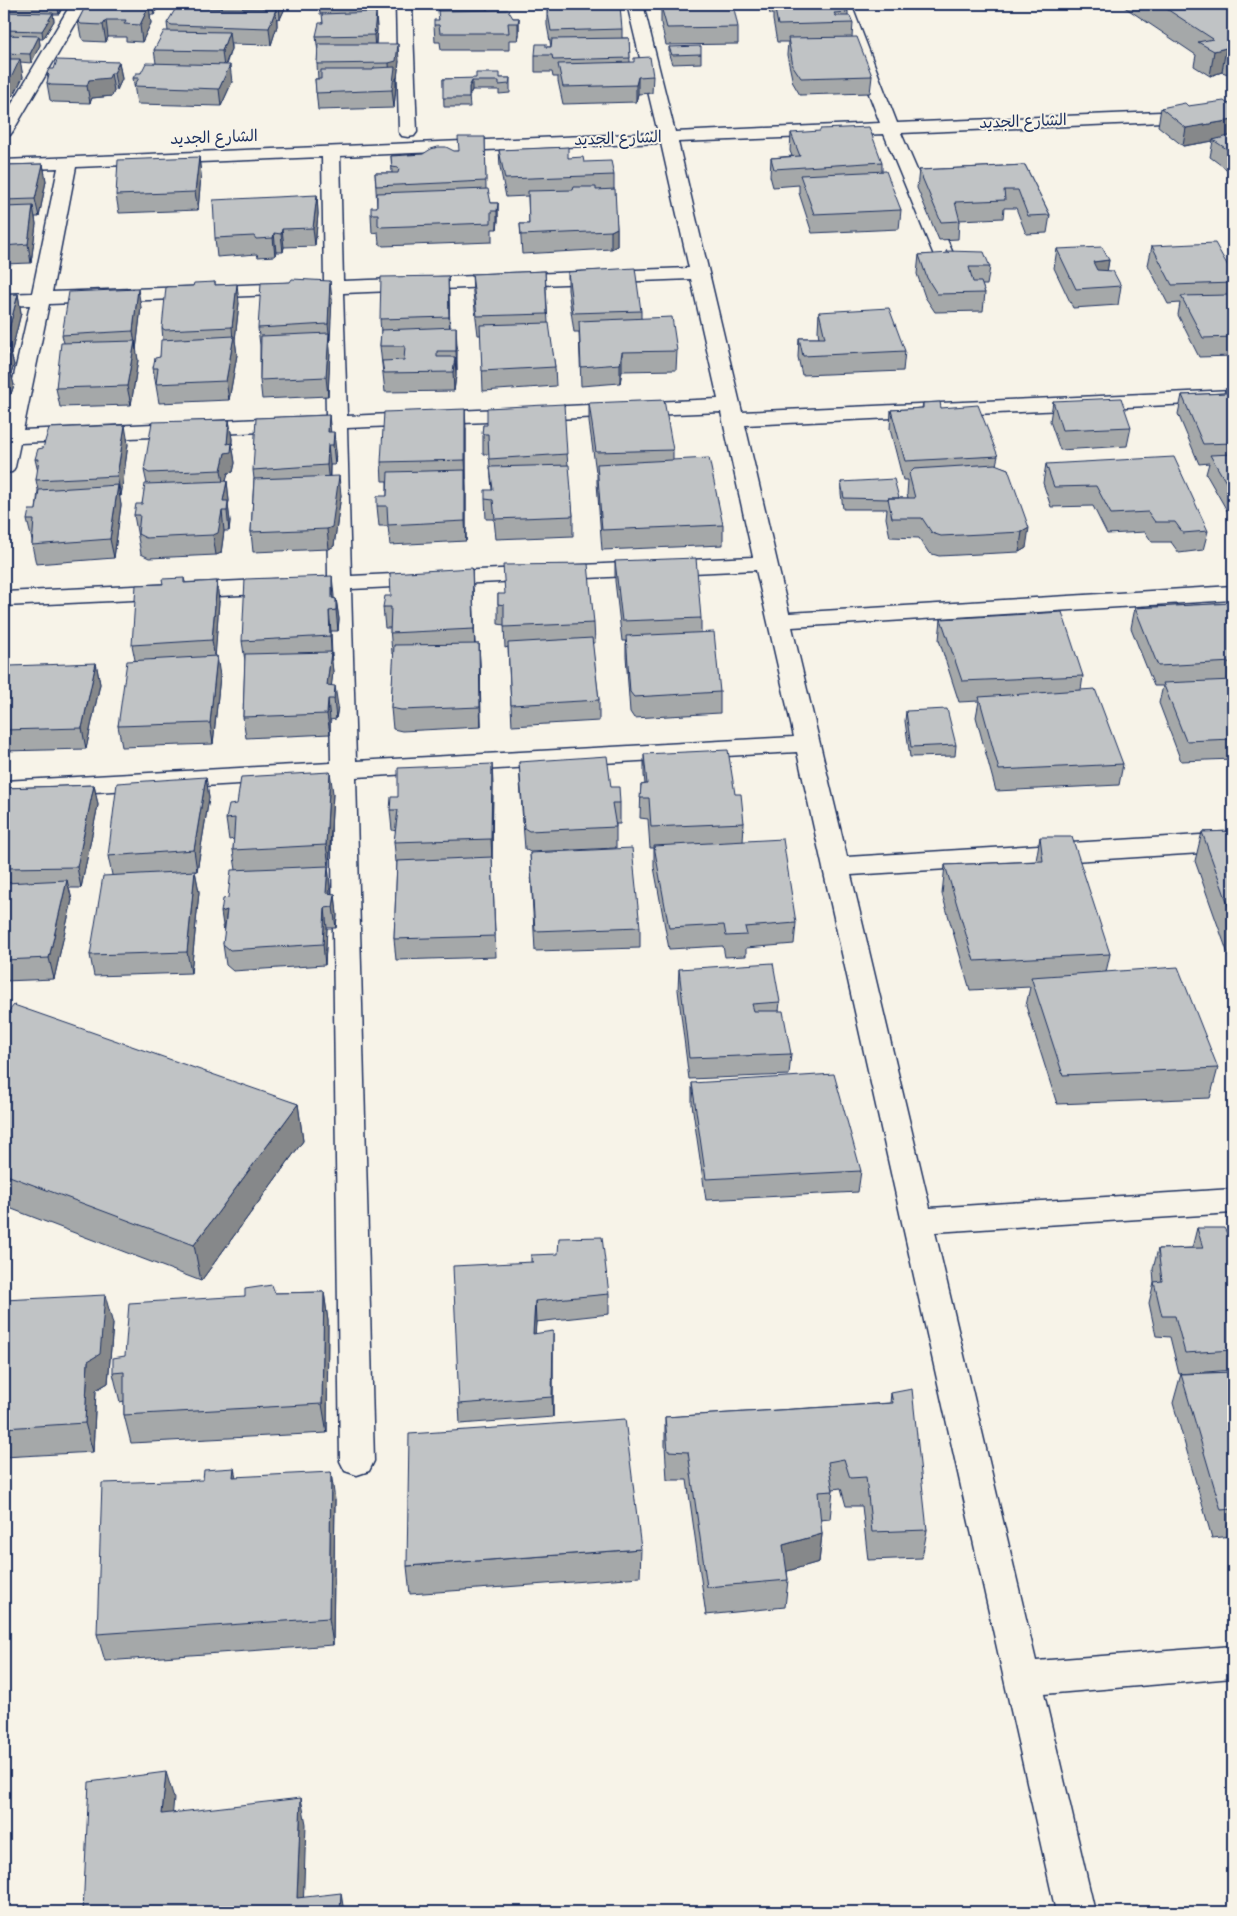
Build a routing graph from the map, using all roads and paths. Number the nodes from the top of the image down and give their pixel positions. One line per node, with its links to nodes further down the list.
1 (79, 4): 9 (street)
2 (404, 4): 11 (street)
3 (635, 4): 8 (street)
4 (843, 4): 7 (street)
5 (1233, 100): 7 (street, الشارع الجديد)
6 (1233, 114): 7 (street, الشارع الجديد)
7 (887, 121): 8 (street, الشارع الجديد); 15 (street)
8 (665, 130): 11 (street, الشارع الجديد); 12 (street, الشارع الجديد); 16 (street)
9 (4, 131)
10 (389, 132): 11 (street, الشارع الجديد)
11 (408, 132)
12 (331, 152): 13 (street, الشارع الجديد); 17 (street)
13 (68, 163): 14 (street, الشارع الجديد); 18 (street)
14 (4, 165)
15 (948, 265)
16 (698, 273): 17 (street); 21 (street)
17 (333, 287): 18 (street); 22 (street)
18 (41, 298): 19 (street); 23 (street)
19 (4, 300)
20 (1233, 396): 21 (street)
21 (730, 412): 22 (street); 25 (street)
22 (336, 422): 23 (street); 26 (street)
23 (7, 437): 24 (street)
24 (4, 467)
25 (764, 563): 26 (street); 29 (street)
26 (340, 583): 28 (street); 31 (street)
27 (1233, 593): 29 (street)
28 (4, 599)
29 (778, 620): 30 (street)
30 (806, 744): 31 (street); 34 (street)
31 (343, 770): 32 (street); 37 (street)
32 (4, 789)
33 (1233, 842): 34 (street)
34 (835, 866): 36 (street)
35 (1233, 1201): 36 (street)
36 (916, 1221): 39 (street)
37 (357, 1461)
38 (1233, 1662): 39 (street)
39 (1023, 1679): 40 (street)
40 (1076, 1912)

